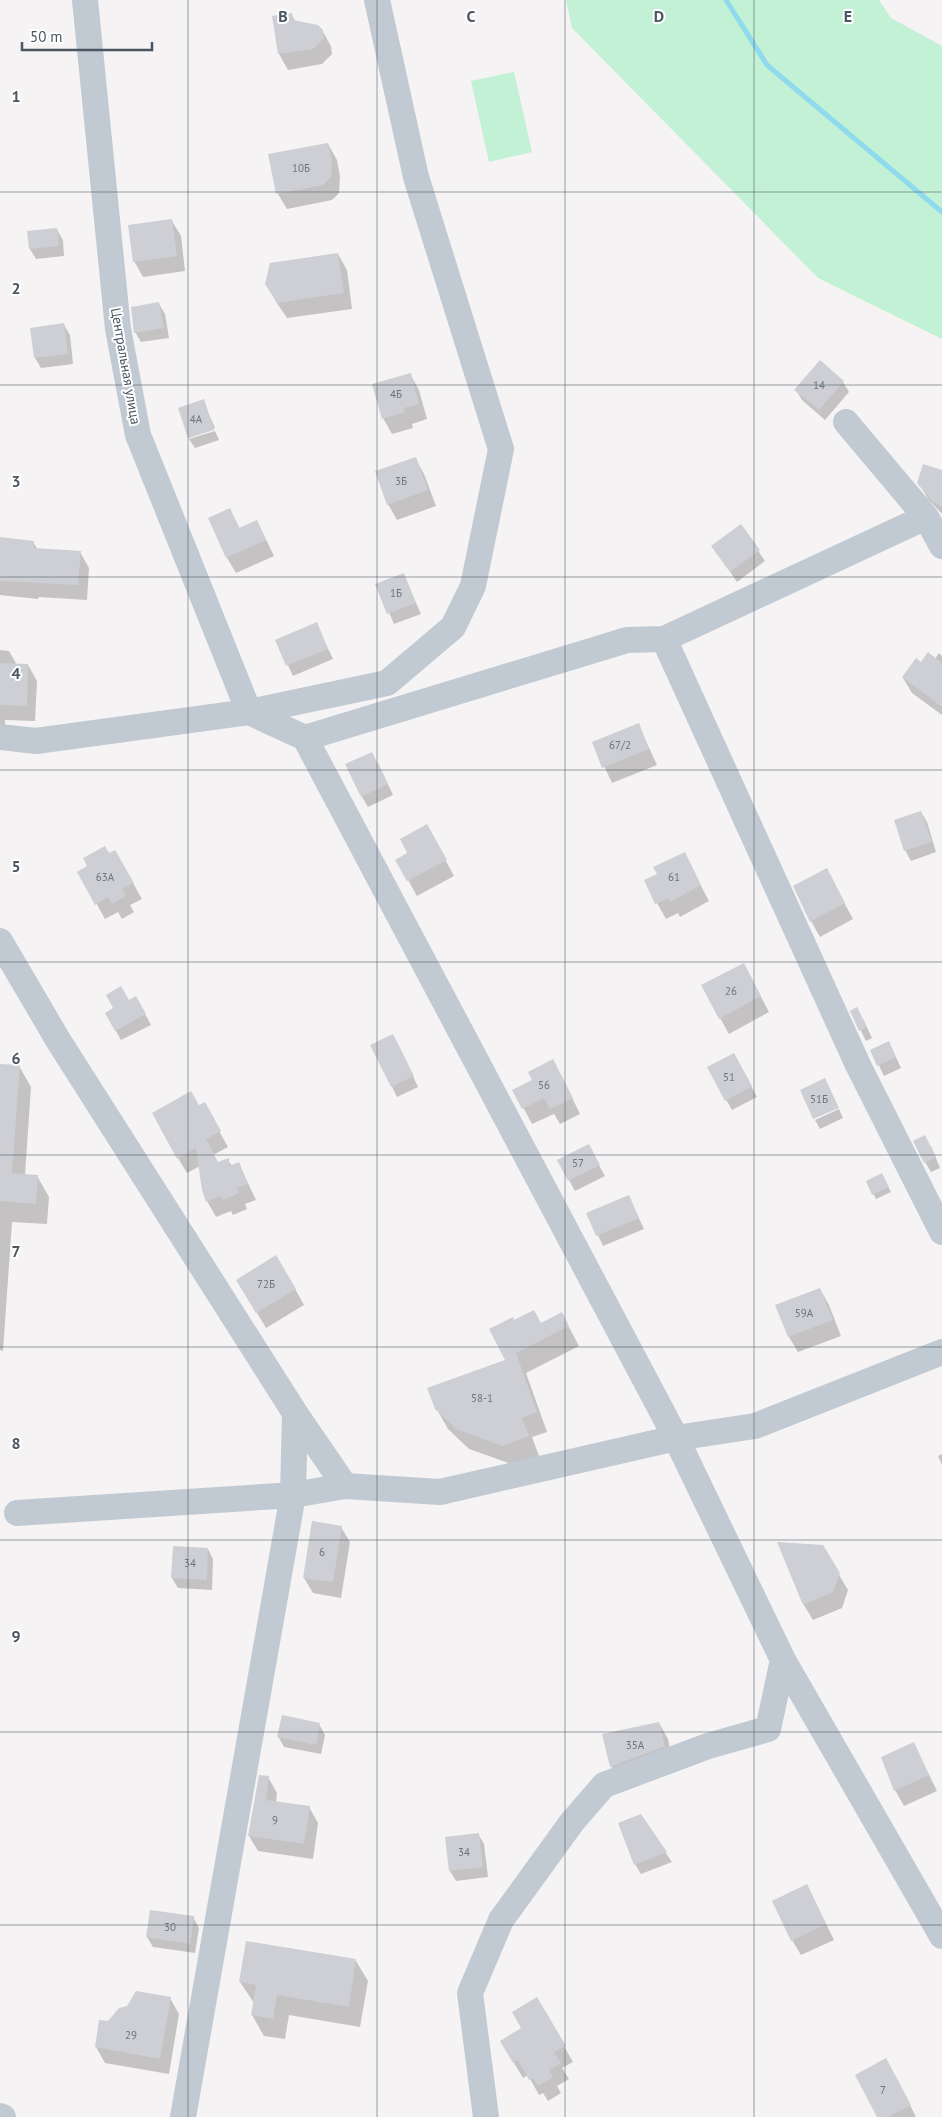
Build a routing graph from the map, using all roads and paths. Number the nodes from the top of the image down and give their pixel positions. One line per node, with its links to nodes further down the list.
1 (85, 0): 7 (street, Центральная улица)
2 (377, 0): 7 (street)
3 (846, 422): 4 (street)
4 (926, 517): 5 (street); 6 (street)
5 (942, 546)
6 (664, 639): 9 (street); 11 (street)
7 (249, 712): 8 (street); 9 (street)
8 (0, 738)
9 (305, 738): 14 (street)
10 (0, 941): 13 (street)
11 (942, 1232)
12 (942, 1352): 14 (street)
13 (295, 1413): 15 (street); 16 (street)
14 (676, 1438): 15 (street); 18 (street)
15 (345, 1486): 16 (street)
16 (293, 1495): 17 (street); 20 (street)
17 (17, 1513)
18 (783, 1660): 19 (street); 21 (street)
19 (942, 1936)
20 (183, 2117)
21 (486, 2117)

